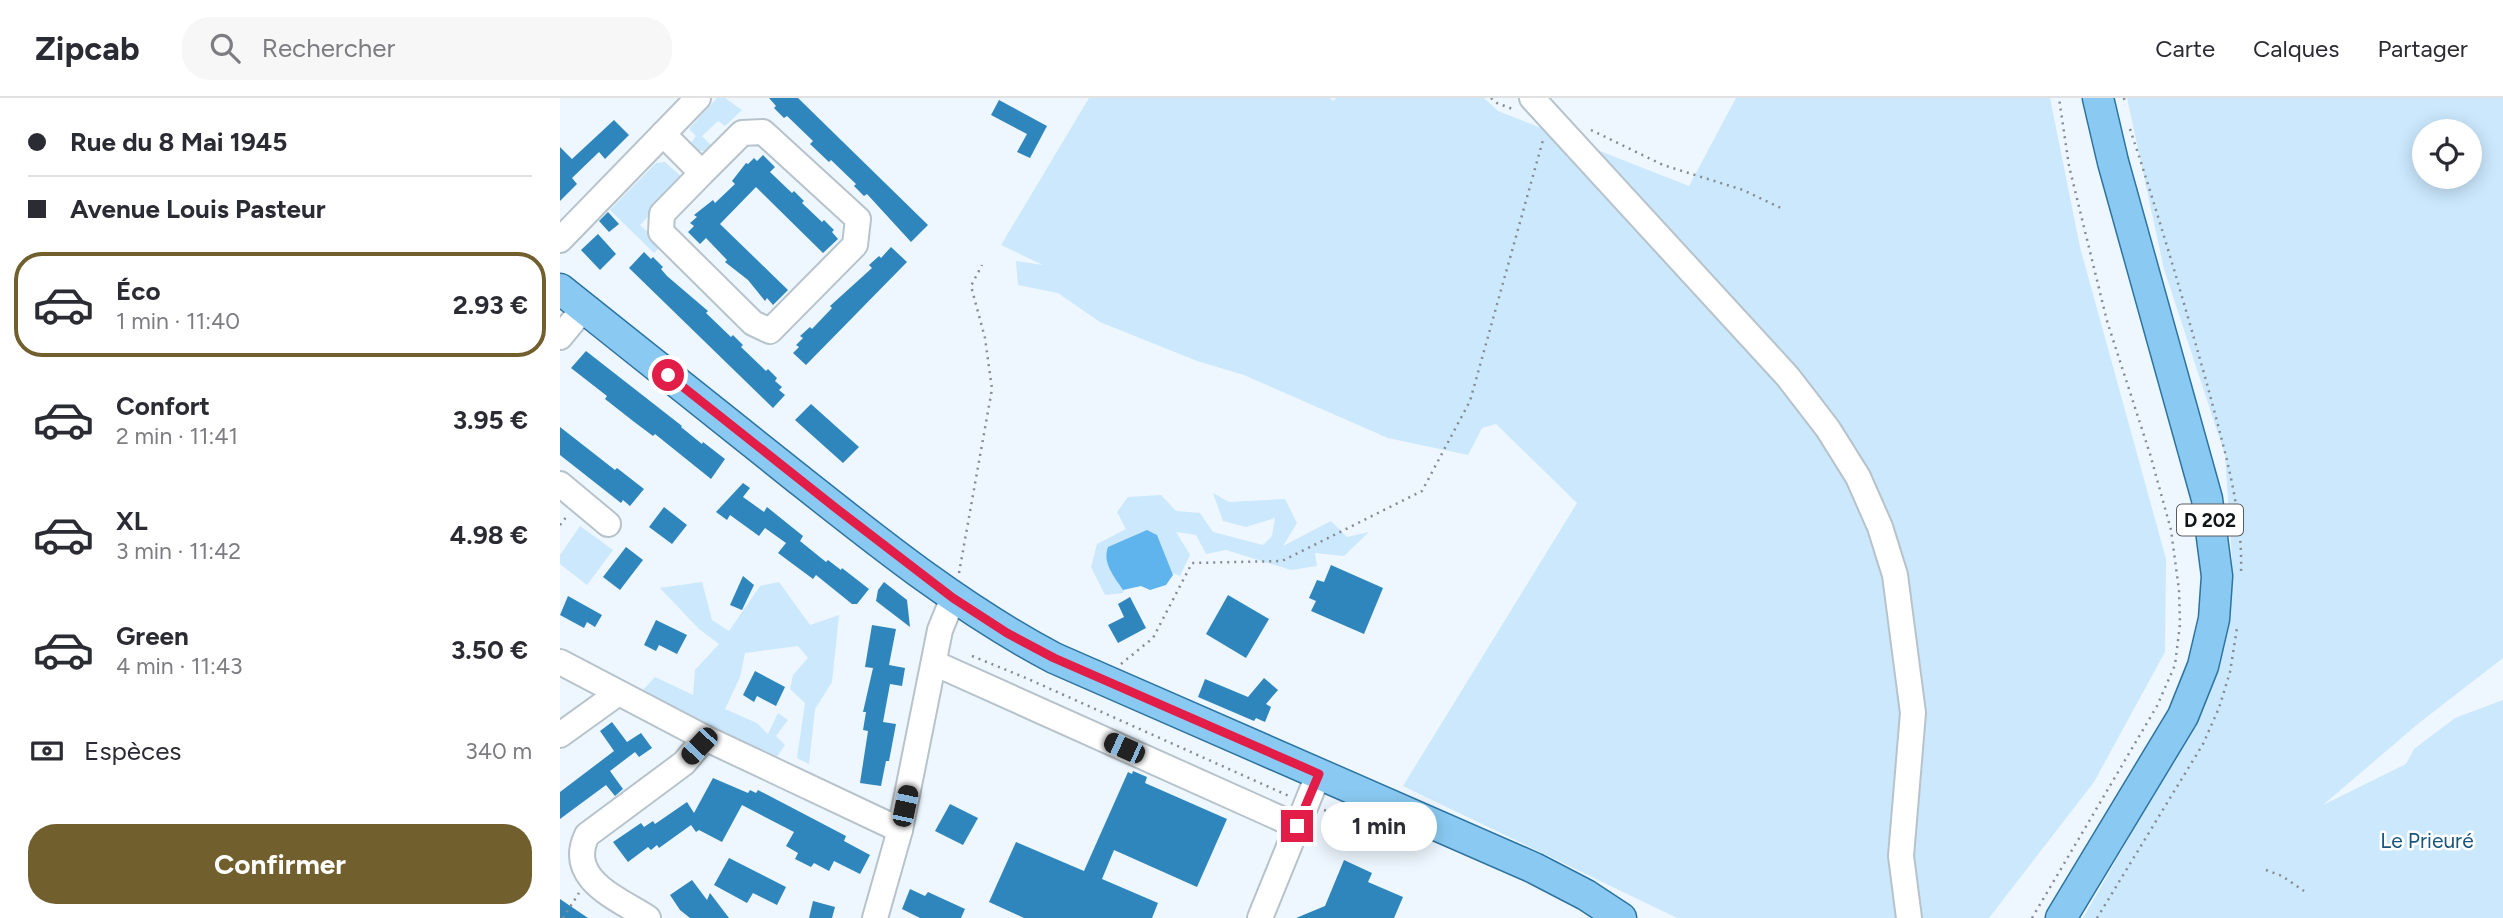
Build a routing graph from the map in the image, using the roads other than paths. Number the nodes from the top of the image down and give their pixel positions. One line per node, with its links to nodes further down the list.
1 (698, 98): 4 (street)
2 (2098, 98): 26 (main road, D 202)
3 (1524, 104): 25 (street)
4 (663, 134): 5 (street); 6 (street)
5 (702, 173): 5 (street)
6 (560, 240)
7 (560, 289): 8 (main road)
8 (584, 308): 9 (street); 12 (main road)
9 (560, 337)
10 (560, 484): 11 (street)
11 (608, 524)
12 (958, 601): 13 (street); 18 (main road)
13 (936, 651): 19 (street); 20 (street)
14 (560, 662): 15 (street)
15 (617, 694): 16 (street); 17 (street)
16 (560, 735)
17 (705, 738): 20 (street); 21 (street)
18 (1319, 774): 19 (street); 24 (main road)
19 (1302, 815): 23 (street)
20 (900, 830): 22 (street)
21 (648, 918)
22 (875, 918)
23 (1260, 918)
24 (1620, 918)
25 (1909, 918)
26 (2062, 918)

